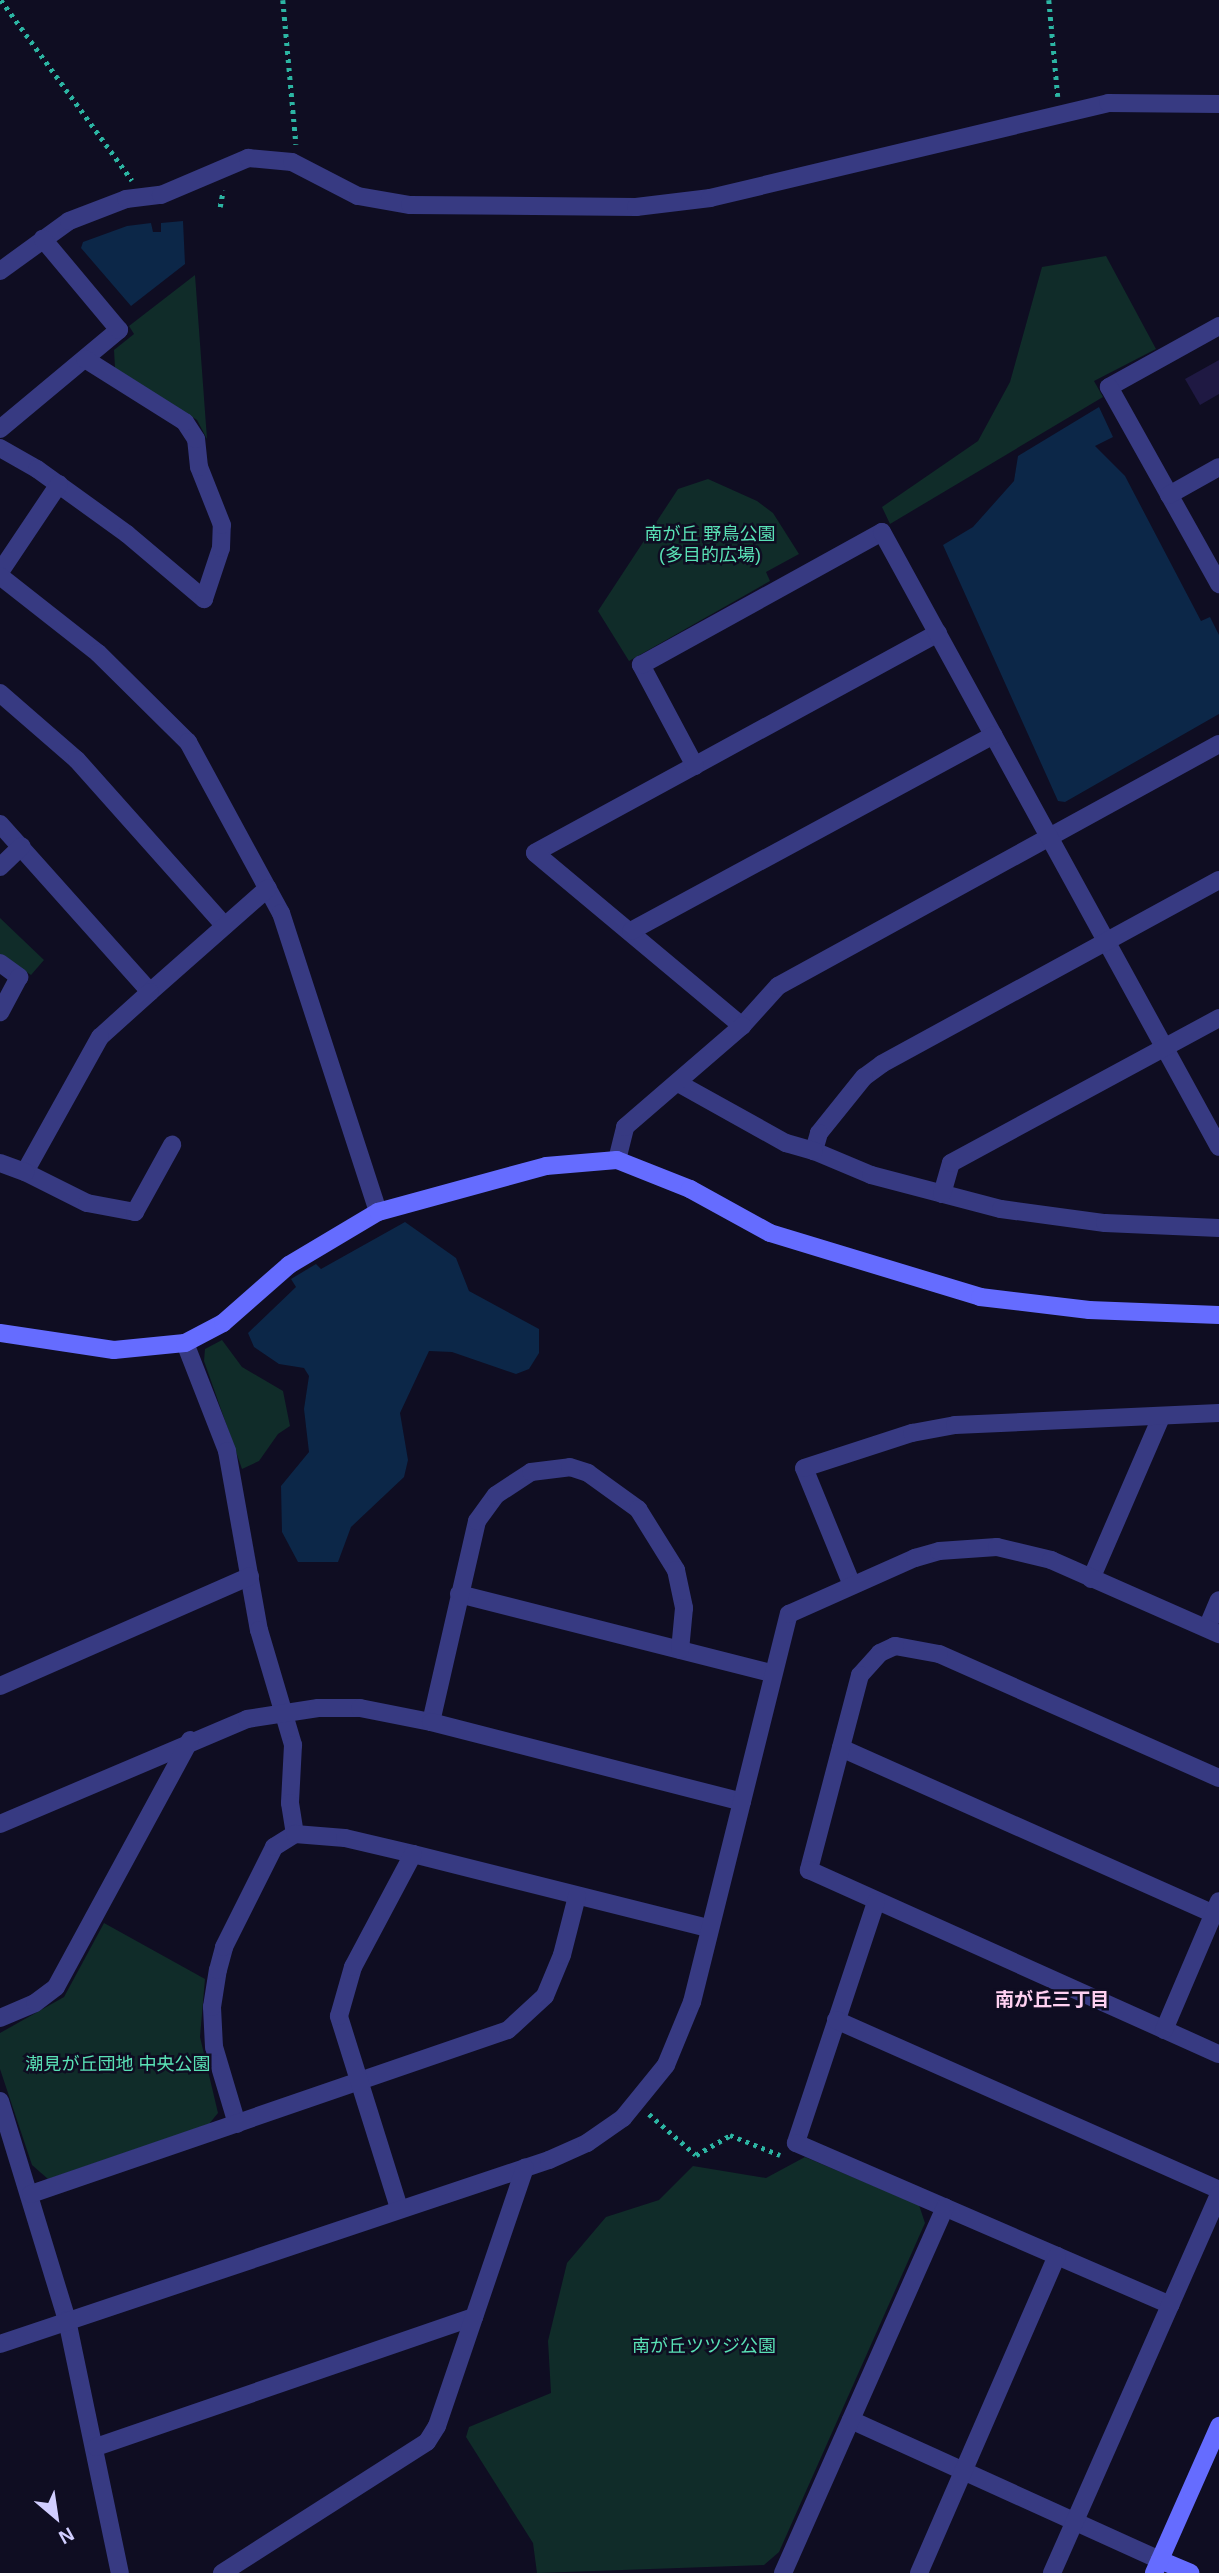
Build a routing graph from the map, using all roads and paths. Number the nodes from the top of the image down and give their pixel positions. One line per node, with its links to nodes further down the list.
1 (1, 0): 7 (path)
2 (283, 0): 6 (path)
3 (1049, 0): 5 (path)
4 (1219, 104): 5 (street)
5 (1060, 117): 6 (street)
6 (292, 162): 7 (street)
7 (139, 197): 8 (street)
8 (43, 240): 9 (street); 11 (street)
9 (0, 271)
10 (1219, 326): 16 (street)
11 (85, 359): 12 (street); 15 (street)
12 (0, 429)
13 (0, 449): 15 (street)
14 (1219, 467): 16 (street)
15 (59, 484): 17 (street)
16 (1170, 495): 18 (street)
17 (0, 574): 29 (street)
18 (1219, 584)
19 (937, 633): 21 (street); 23 (street); 23 (street)
20 (0, 693): 30 (street)
21 (993, 735): 25 (street); 31 (street)
22 (1219, 744): 25 (street)
23 (695, 766): 31 (street)
24 (0, 824): 26 (street)
25 (1048, 838): 32 (street); 37 (street)
26 (23, 846): 27 (street); 34 (street)
27 (0, 867)
28 (1219, 880): 32 (street)
29 (268, 888): 30 (street); 47 (street)
30 (225, 926): 34 (street)
31 (631, 932): 37 (street)
32 (1106, 943): 38 (street); 42 (street)
33 (0, 963): 35 (street)
34 (150, 992): 45 (street)
35 (0, 1012)
36 (1219, 1018): 38 (street)
37 (742, 1026): 39 (street)
38 (1165, 1048): 41 (street); 46 (street)
39 (678, 1083): 42 (street); 43 (street)
40 (172, 1146): 45 (street)
41 (1219, 1147)
42 (814, 1151): 46 (street)
43 (617, 1160): 47 (street); 49 (street)
44 (0, 1163): 45 (street)
45 (25, 1172)
46 (942, 1194): 48 (street)
47 (378, 1212): 51 (street)
48 (1219, 1228)
49 (1219, 1315)
50 (0, 1333): 51 (street)
51 (185, 1343): 54 (street)
52 (1219, 1413): 53 (street)
53 (1161, 1417): 55 (street); 56 (street)
54 (250, 1576): 62 (street); 63 (street)
55 (1091, 1579): 56 (street); 59 (street)
56 (852, 1585): 61 (street)
57 (459, 1594): 60 (street); 60 (street); 64 (street)
58 (1219, 1600): 59 (street)
59 (1213, 1631)
60 (680, 1650): 61 (street)
61 (772, 1673): 68 (street)
62 (0, 1686)
63 (281, 1710): 64 (street); 65 (street); 70 (street)
64 (431, 1722): 68 (street)
65 (190, 1740): 69 (street); 76 (street)
66 (841, 1748): 67 (street); 73 (street); 74 (street)
67 (1219, 1778)
68 (742, 1802): 75 (street)
69 (0, 1824)
70 (295, 1834): 71 (street); 83 (street)
71 (413, 1854): 72 (street); 80 (street)
72 (577, 1896): 75 (street); 80 (street)
73 (876, 1902): 77 (street); 78 (street)
74 (1216, 1907): 78 (street)
75 (708, 1928): 82 (street)
76 (0, 2018)
77 (836, 2020): 84 (street); 86 (street)
78 (1164, 2030): 79 (street)
79 (1219, 2054)
80 (358, 2084): 83 (street); 89 (street)
81 (0, 2101): 87 (street)
82 (637, 2103): 84 (path); 85 (street)
83 (237, 2124): 87 (street)
84 (796, 2143): 88 (street)
85 (525, 2168): 89 (street); 92 (street)
86 (1219, 2192): 91 (street)
87 (31, 2194): 93 (street)
88 (945, 2207): 90 (street); 95 (street)
89 (399, 2208): 93 (street)
90 (1057, 2256): 91 (street); 98 (street)
91 (1171, 2305): 99 (street)
92 (474, 2317): 97 (street); 102 (street)
93 (67, 2320): 94 (street); 97 (street)
94 (0, 2344)
95 (851, 2420): 98 (street); 103 (street)
96 (1219, 2426): 100 (street)
97 (96, 2446): 101 (street)
98 (964, 2471): 99 (street); 104 (street)
99 (1076, 2520): 100 (street); 105 (street)
100 (1157, 2566): 106 (street)
101 (120, 2573)
102 (222, 2573)
103 (783, 2573)
104 (919, 2573)
105 (1052, 2573)
106 (1190, 2573)

